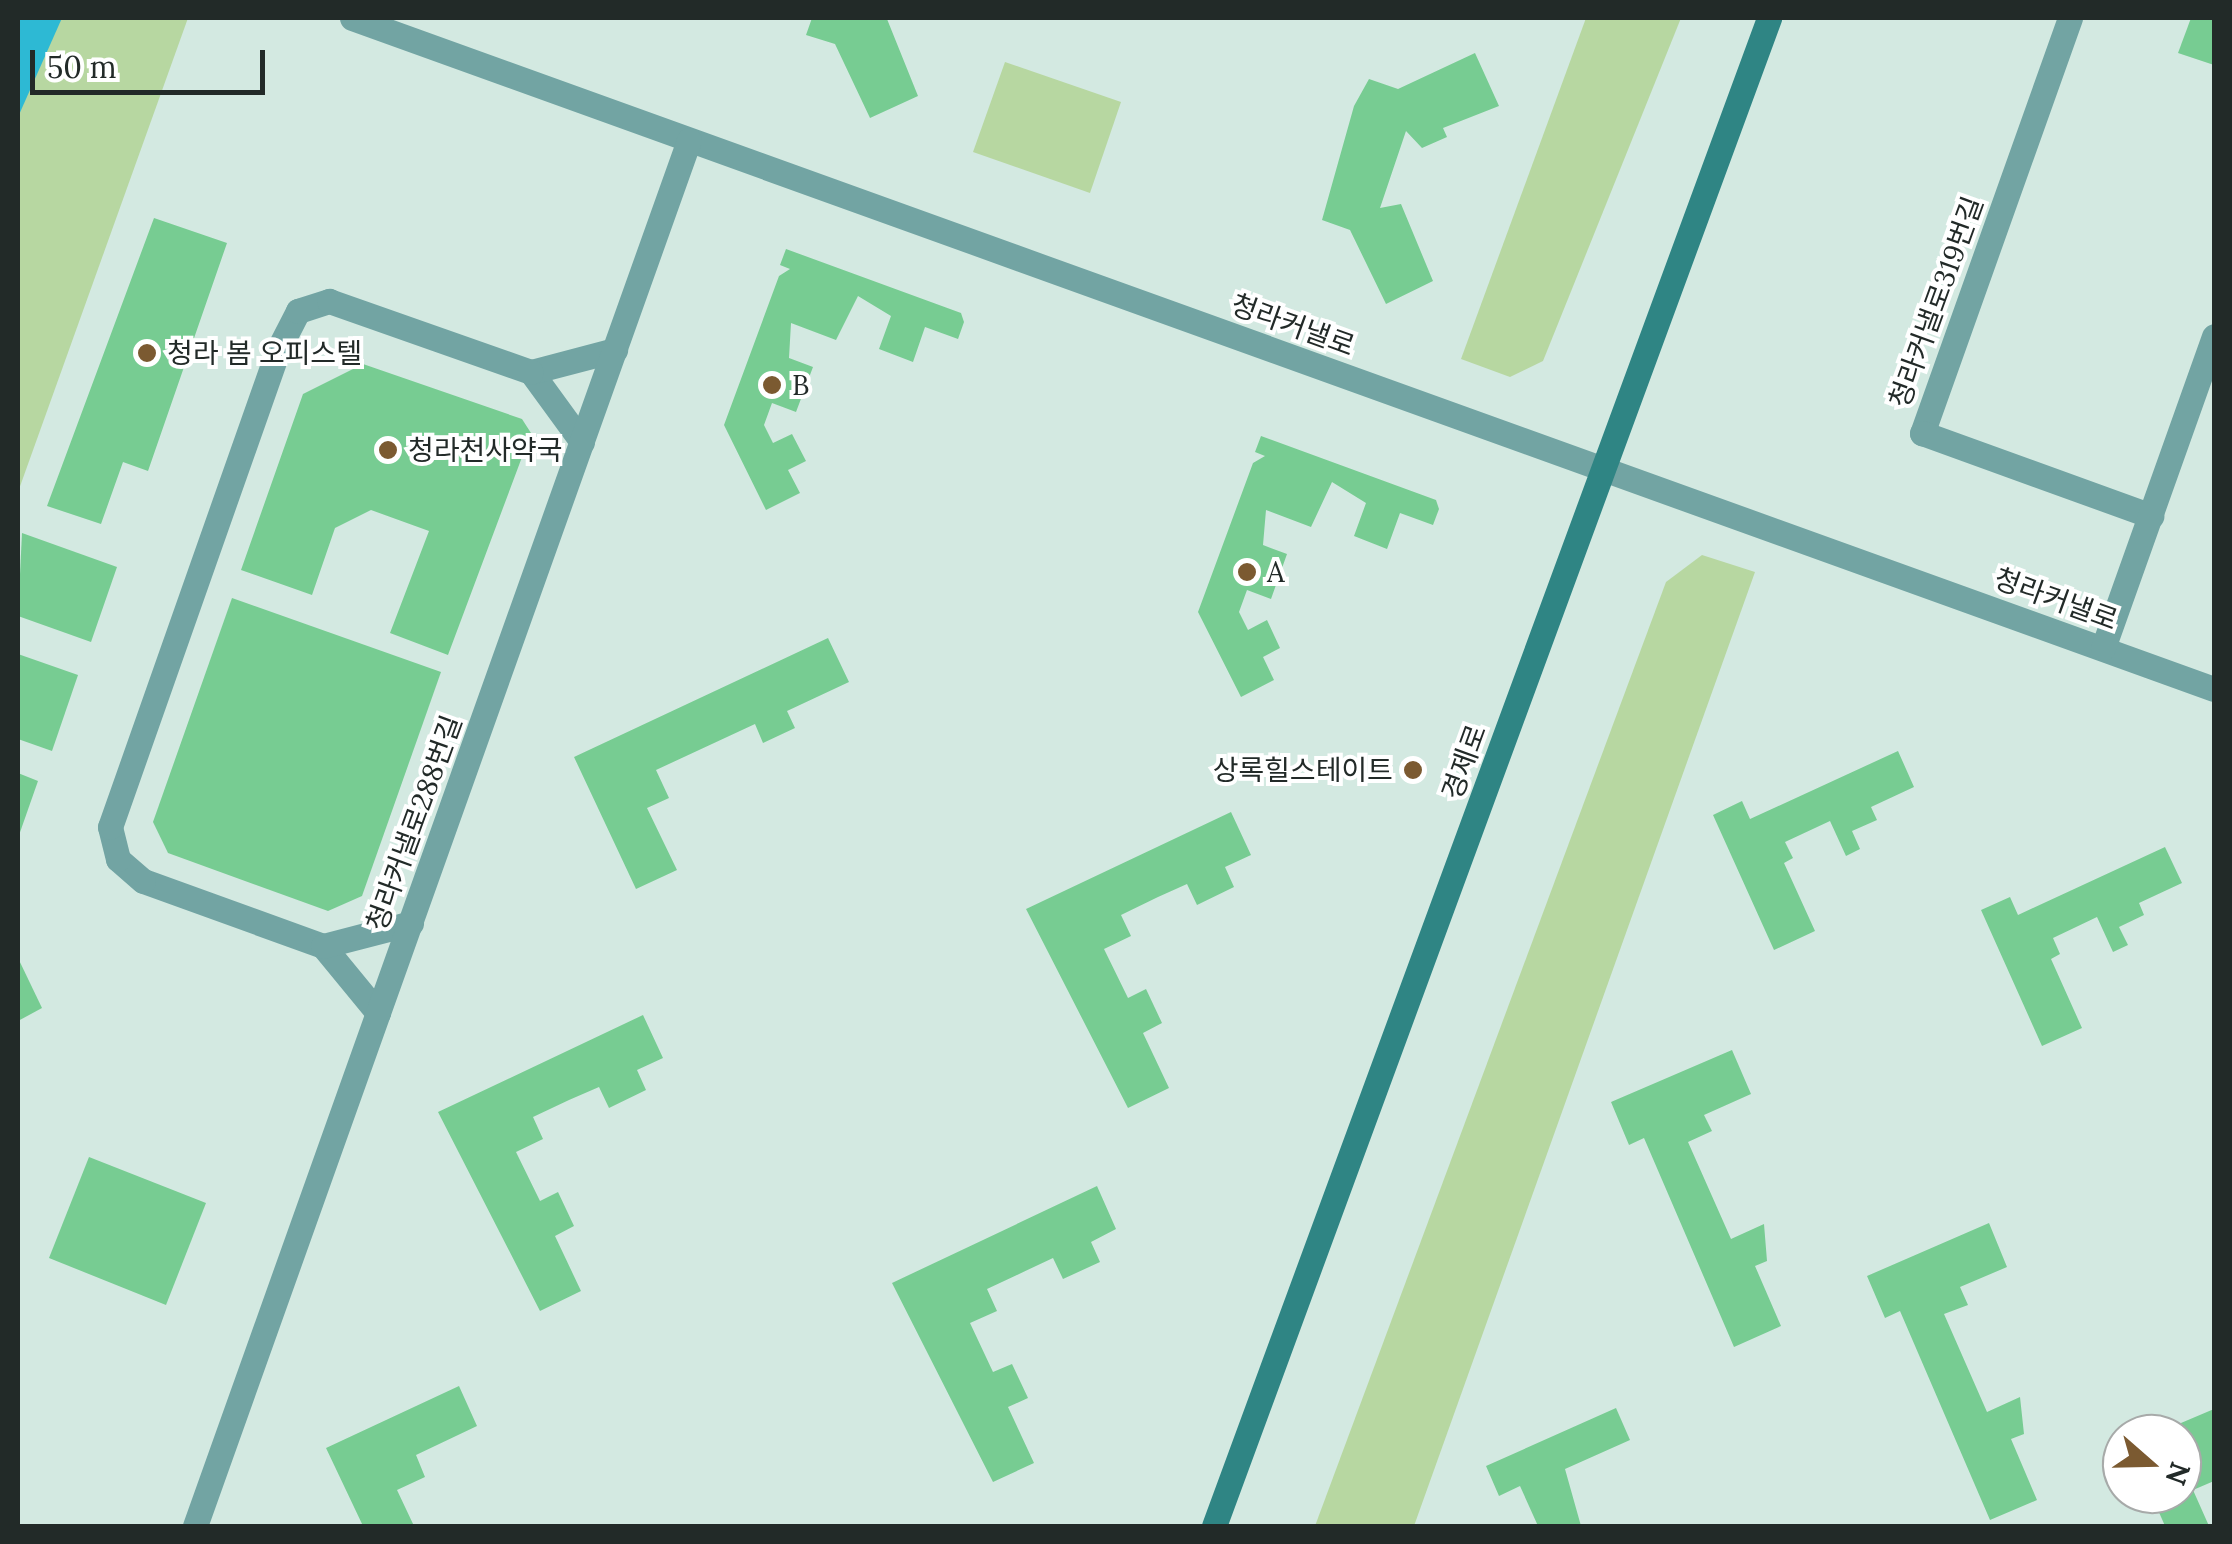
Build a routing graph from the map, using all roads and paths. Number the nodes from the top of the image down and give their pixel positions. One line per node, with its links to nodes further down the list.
1 (352, 18): 4 (street, 청라커낼로)
2 (1769, 18): 9 (main road, 경제로)
3 (2070, 18): 10 (street, 청라커낼로319번길)
4 (690, 140): 6 (street, 청라커낼로288번길); 9 (street, 청라커낼로)
5 (2214, 336): 10 (street)
6 (615, 350): 7 (street); 8 (street, 청라커낼로288번길)
7 (530, 372): 8 (street); 14 (street)
8 (582, 442): 13 (street, 청라커낼로288번길)
9 (1603, 468): 11 (street, 청라커낼로); 17 (main road, 경제로)
10 (2151, 516): 11 (street)
11 (2103, 648): 12 (street, 청라커낼로)
12 (2214, 688)
13 (411, 923): 14 (street); 15 (street, 청라커낼로288번길)
14 (323, 946): 15 (street)
15 (378, 1013): 16 (street, 청라커낼로288번길)
16 (196, 1526)
17 (1214, 1526)

